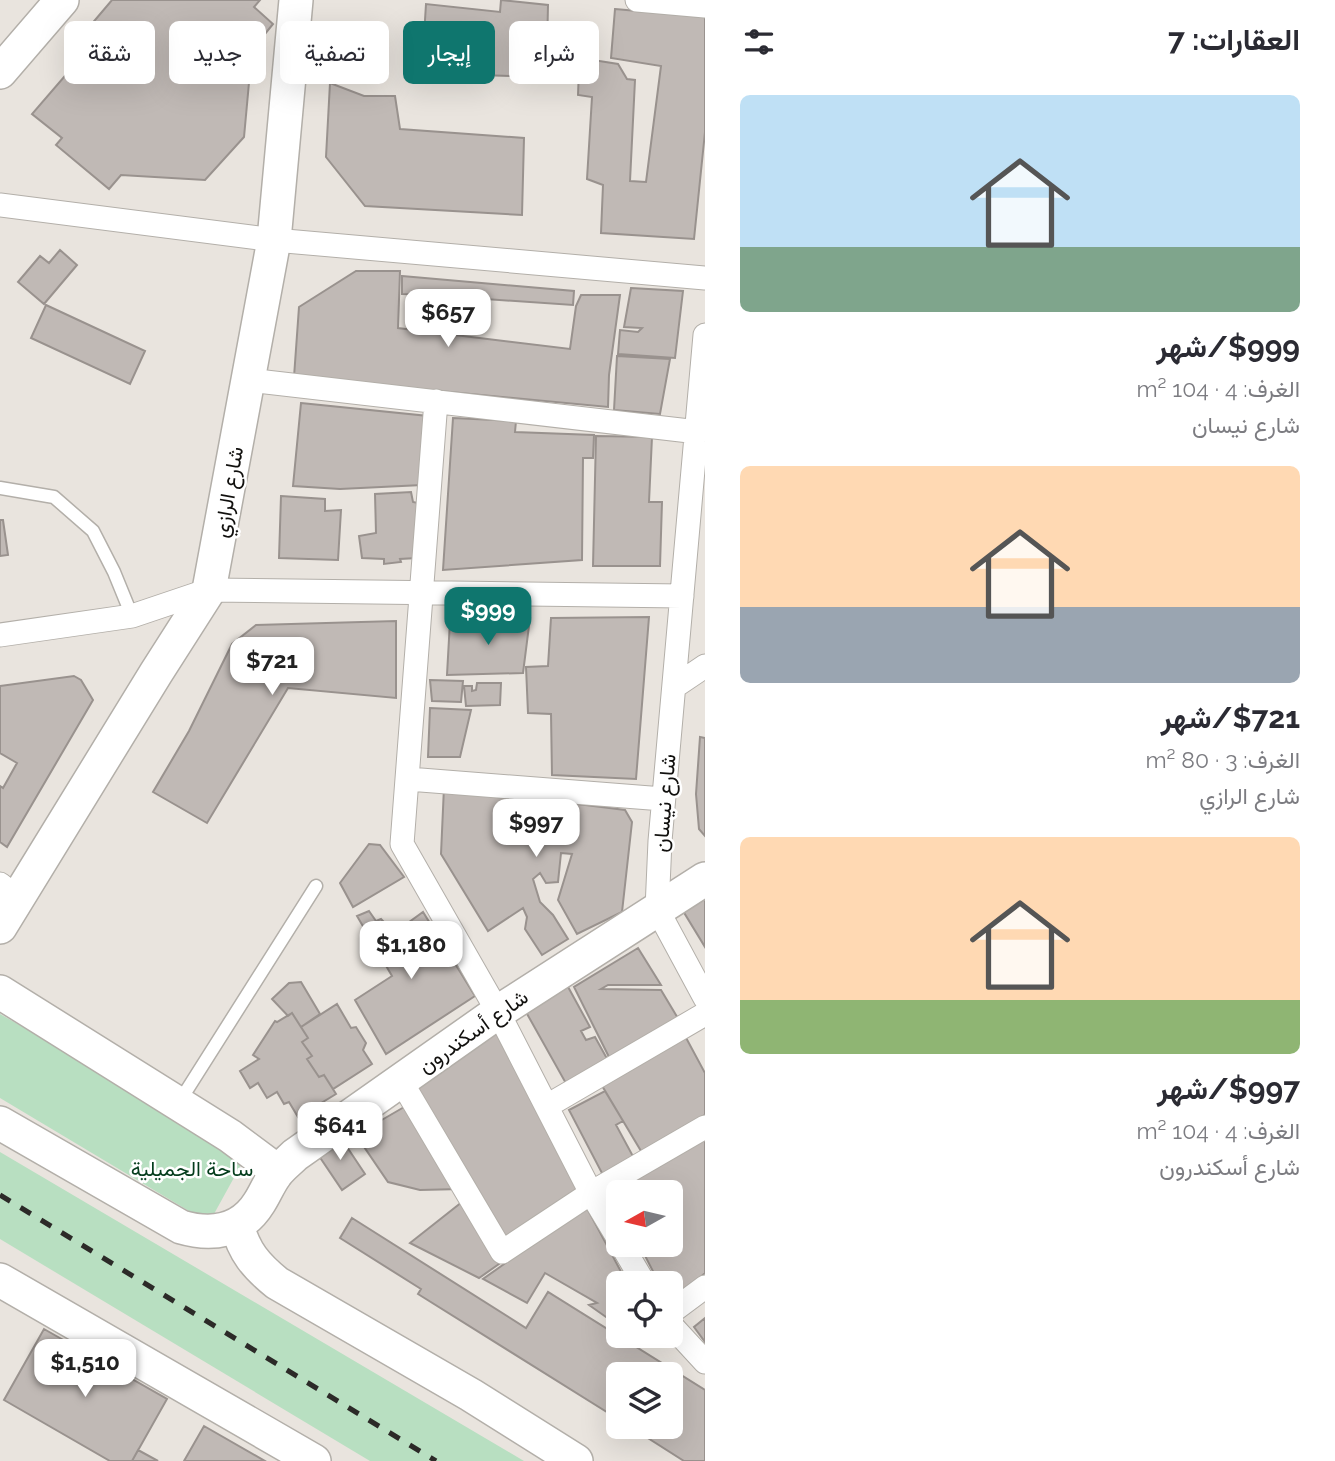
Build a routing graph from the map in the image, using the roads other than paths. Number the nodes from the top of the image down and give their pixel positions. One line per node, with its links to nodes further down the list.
1 (62, 0): 5 (main road)
2 (296, 0): 7 (main road, شارع الرازي)
3 (637, 0): 4 (street)
4 (705, 6)
5 (0, 72)
6 (0, 205): 7 (street)
7 (274, 240): 8 (street); 10 (main road, شارع الرازي)
8 (705, 278)
9 (705, 335): 12 (street)
10 (248, 380): 11 (street); 15 (main road, شارع الرازي)
11 (436, 401): 12 (street); 16 (street)
12 (698, 432): 14 (street)
13 (0, 488): 18 (lane)
14 (696, 542): 17 (street, شارع نيسان)
15 (209, 590): 16 (street); 18 (street); 26 (main road, شارع الرازي)
16 (423, 593): 17 (street); 22 (street)
17 (682, 596): 21 (street, شارع نيسان)
18 (132, 616): 19 (street)
19 (0, 635)
20 (705, 666): 21 (street)
21 (674, 687): 23 (street, شارع نيسان)
22 (408, 779): 23 (street); 31 (street)
23 (663, 799): 27 (street, شارع نيسان)
24 (705, 879): 27 (main road, شارع أسكندرون)
25 (316, 886): 34 (lane)
26 (9, 891): 28 (main road, شارع الرازي)
27 (657, 909): 30 (street); 31 (main road, شارع أسكندرون)
28 (0, 927)
29 (0, 992): 34 (main road)
30 (705, 998)
31 (498, 1012): 33 (main road, شارع أسكندرون); 35 (street)
32 (705, 1014): 35 (street)
33 (401, 1081): 38 (main road, شارع أسكندرون); 39 (street)
34 (178, 1104): 38 (main road)
35 (547, 1106): 39 (street)
36 (0, 1123): 41 (main road)
37 (705, 1127): 39 (street)
38 (277, 1171): 41 (main road)
39 (591, 1193): 40 (street)
40 (606, 1218)
41 (237, 1225): 48 (main road)
42 (0, 1280): 47 (main road)
43 (705, 1287): 44 (street)
44 (683, 1303)
45 (683, 1338): 46 (street)
46 (705, 1362)
47 (314, 1461)
48 (576, 1461)

